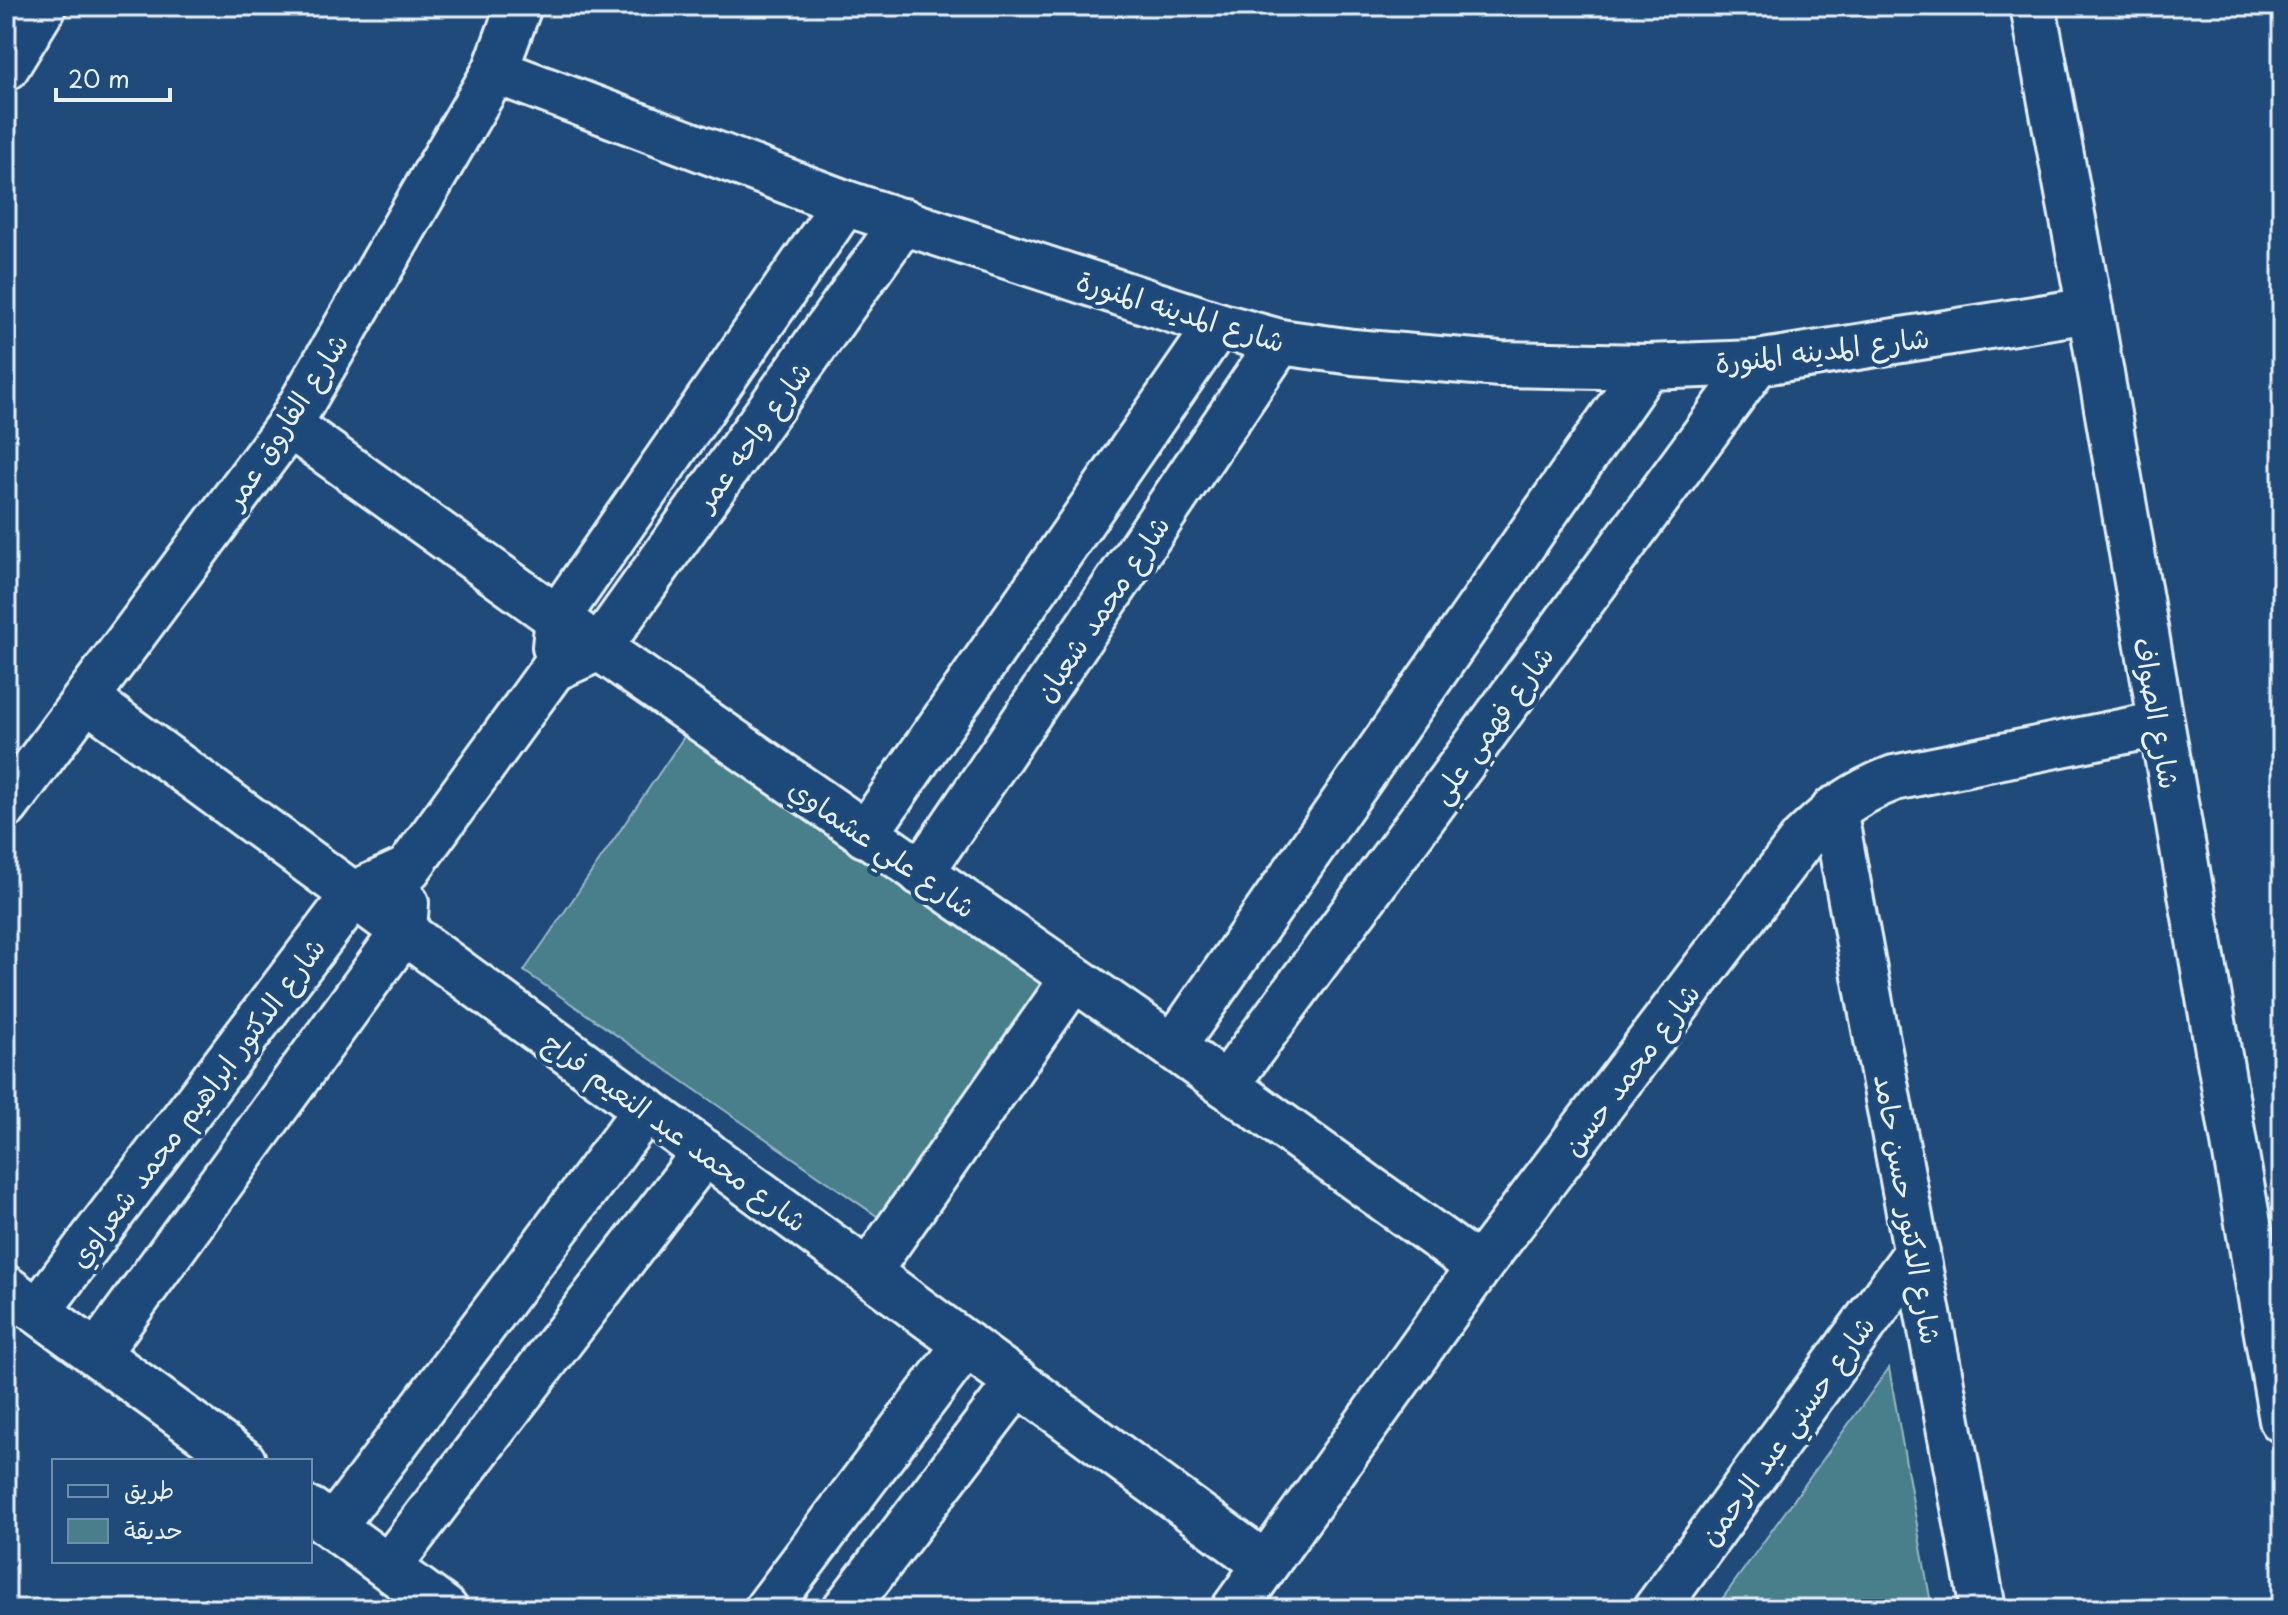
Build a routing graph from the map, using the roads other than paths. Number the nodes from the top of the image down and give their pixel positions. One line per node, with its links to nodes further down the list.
1 (44, 6): 4 (street)
2 (519, 6): 5 (street, شارع الفاروق عمر)
3 (2033, 6): 8 (street, شارع الصواف)
4 (6, 68)
5 (495, 71): 6 (street, شارع المدينه المنورة); 13 (street, شارع الفاروق عمر)
6 (845, 203): 7 (street, شارع المدينه المنورة); 14 (street, شارع واحه عمر)
7 (904, 221): 9 (street, شارع المدينه المنورة); 15 (street, شارع واحه عمر)
8 (2090, 310): 11 (street, شارع المدينه المنورة); 18 (street, شارع الصواف)
9 (1218, 325): 10 (street, شارع المدينه المنورة); 21 (street)
10 (1280, 342): 12 (street, شارع المدينه المنورة); 23 (street, شارع محمد شعبان)
11 (1757, 363): 12 (street, شارع المدينه المنورة); 28 (street, شارع فهمي علي)
12 (1647, 367): 27 (street)
13 (289, 425): 14 (street, شارع علي عشماوي); 17 (street, شارع الفاروق عمر)
14 (558, 617): 15 (street, شارع علي عشماوي); 16 (street)
15 (599, 648): 16 (street); 21 (street, شارع علي عشماوي)
16 (553, 669): 22 (street)
17 (87, 699): 19 (street, شارع الفاروق عمر); 24 (street, شارع محمد عبد النعيم فراج)
18 (2160, 724): 20 (street, شارع محمد حسن); 38 (street, شارع الصواف)
19 (6, 806)
20 (1834, 809): 31 (street, شارع الدكتور حسن حامد); 32 (street, شارع محمد حسن)
21 (865, 835): 23 (street, شارع علي عشماوي)
22 (408, 869): 24 (street); 25 (street)
23 (921, 873): 26 (street, شارع علي عشماوي)
24 (355, 893): 25 (street, شارع محمد عبد النعيم فراج); 34 (street, شارع الدكتور ابراهيم محمد شعراوي)
25 (404, 931): 29 (street, شارع محمد عبد النعيم فراج); 36 (street)
26 (1073, 979): 27 (street, شارع علي عشماوي); 33 (street)
27 (1173, 1047): 28 (street, شارع علي عشماوي)
28 (1226, 1085): 32 (street, شارع علي عشماوي)
29 (646, 1109): 30 (street, شارع محمد عبد النعيم فراج); 40 (street)
30 (705, 1152): 33 (street, شارع محمد عبد النعيم فراج); 42 (street)
31 (1917, 1252): 47 (street, شارع حسني عبد الرحمن); 48 (street, شارع الدكتور حسن حامد)
32 (1479, 1267): 41 (street, شارع محمد حسن)
33 (868, 1272): 35 (street, شارع محمد عبد النعيم فراج)
34 (22, 1300): 36 (street)
35 (966, 1344): 37 (street, شارع محمد عبد النعيم فراج); 44 (street)
36 (98, 1352): 39 (street)
37 (1018, 1382): 41 (street, شارع محمد عبد النعيم فراج); 45 (street)
38 (2282, 1420)
39 (240, 1459)
40 (321, 1519): 42 (street)
41 (1265, 1564): 46 (street, شارع محمد حسن)
42 (388, 1567): 43 (street)
43 (445, 1609)
44 (767, 1609)
45 (845, 1609)
46 (1234, 1609)
47 (1656, 1609)
48 (1983, 1609)

